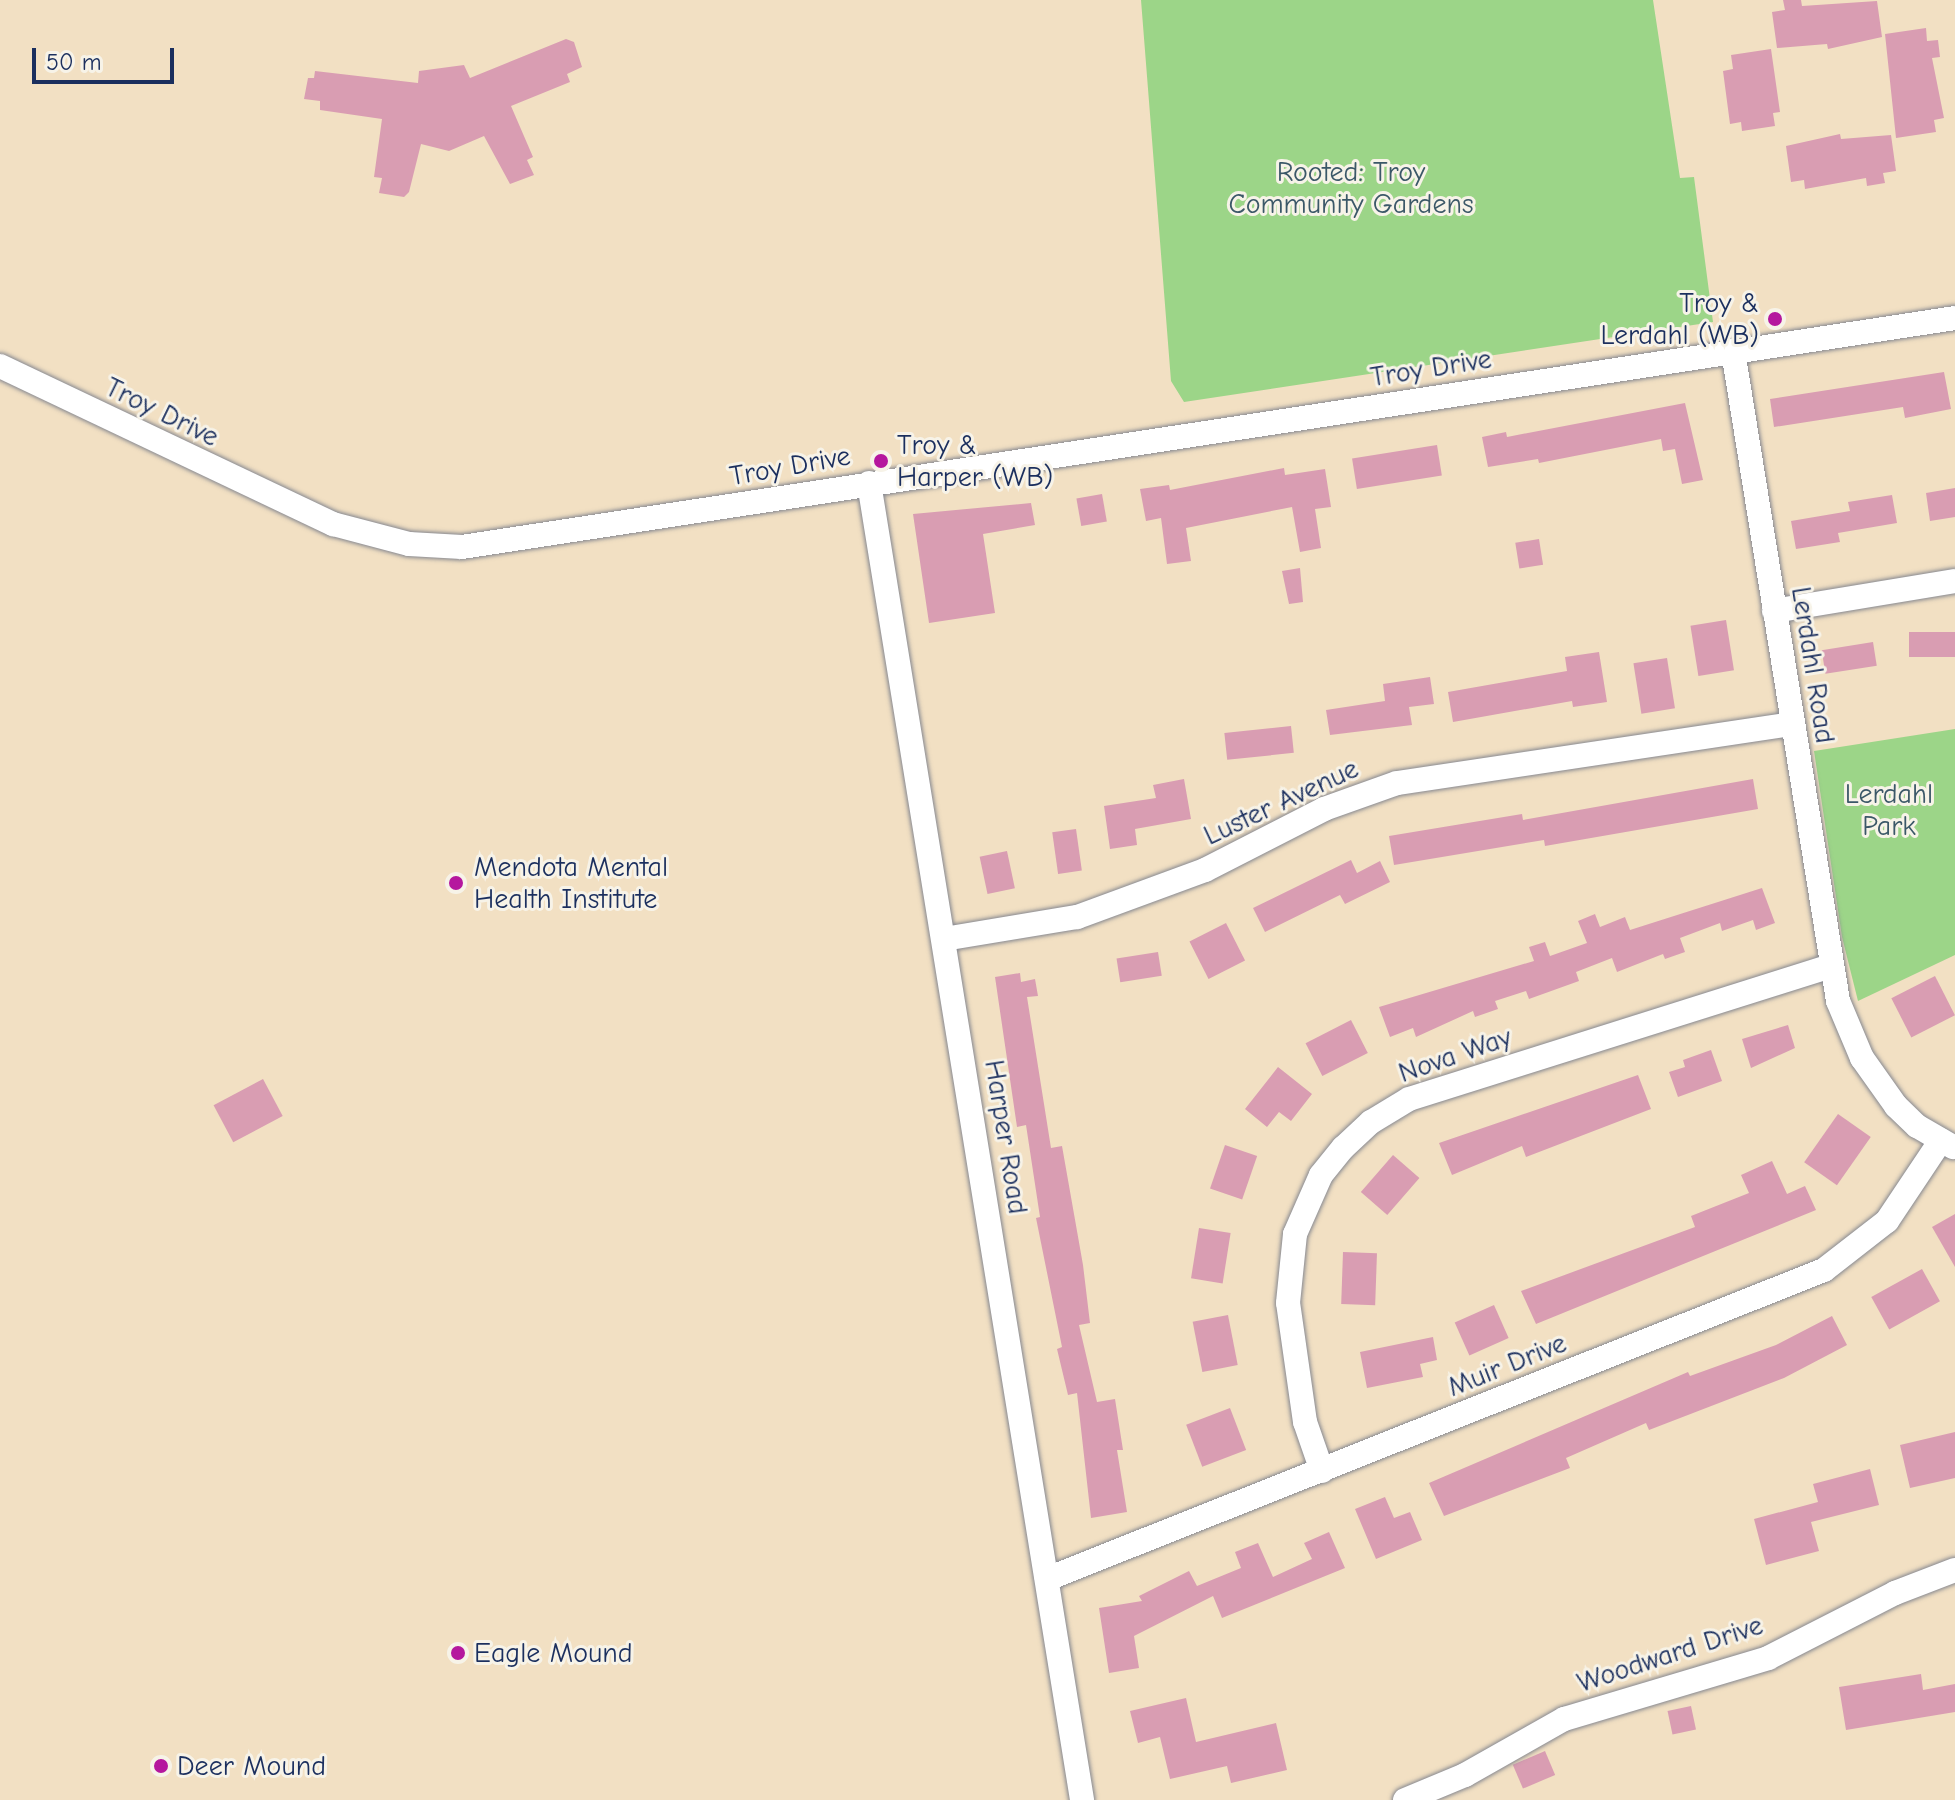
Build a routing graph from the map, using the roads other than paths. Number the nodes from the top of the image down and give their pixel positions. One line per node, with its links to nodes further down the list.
1 (1955, 318): 2 (street, Troy Drive)
2 (1733, 351): 4 (street, Troy Drive); 6 (street, Lerdahl Road)
3 (0, 366): 4 (street, Troy Drive)
4 (869, 483): 8 (street, Harper Road)
5 (1955, 581): 6 (street)
6 (1774, 611): 7 (street, Lerdahl Road)
7 (1792, 724): 8 (street, Luster Avenue); 9 (street, Lerdahl Road)
8 (944, 939): 13 (street, Harper Road)
9 (1831, 966): 10 (street, Lerdahl Road); 11 (street, Nova Way)
10 (1948, 1144): 11 (street, Muir Drive)
11 (1322, 1471): 13 (street, Muir Drive)
12 (1955, 1570): 15 (street, Woodward Drive)
13 (1047, 1579): 14 (street, Harper Road)
14 (1082, 1800)
15 (1405, 1800)

